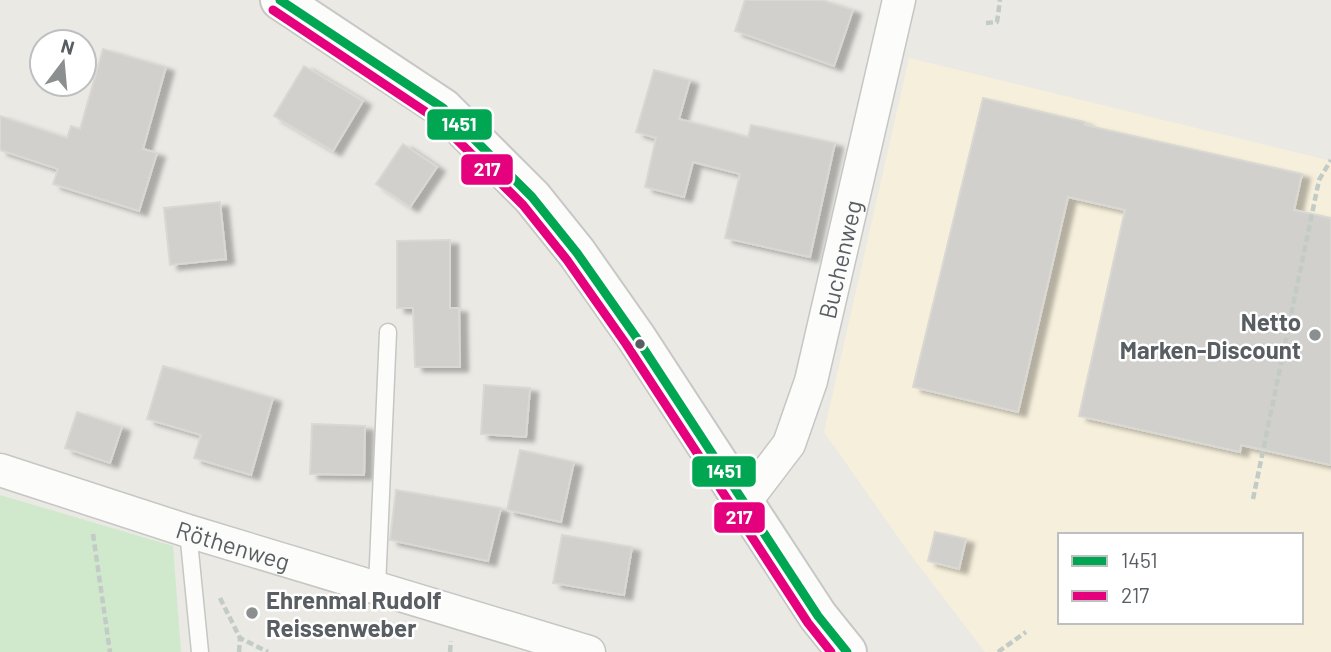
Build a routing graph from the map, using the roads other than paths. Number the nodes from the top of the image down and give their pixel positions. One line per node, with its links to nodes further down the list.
1 (280, 0): 5 (main road)
2 (899, 0): 5 (street, Buchenweg)
3 (388, 332): 7 (lane)
4 (0, 470): 6 (street, Röthenweg)
5 (744, 503): 10 (main road)
6 (188, 531): 7 (street, Röthenweg); 8 (lane)
7 (377, 587): 9 (street, Röthenweg)
8 (200, 652)
9 (589, 652)
10 (847, 652)

